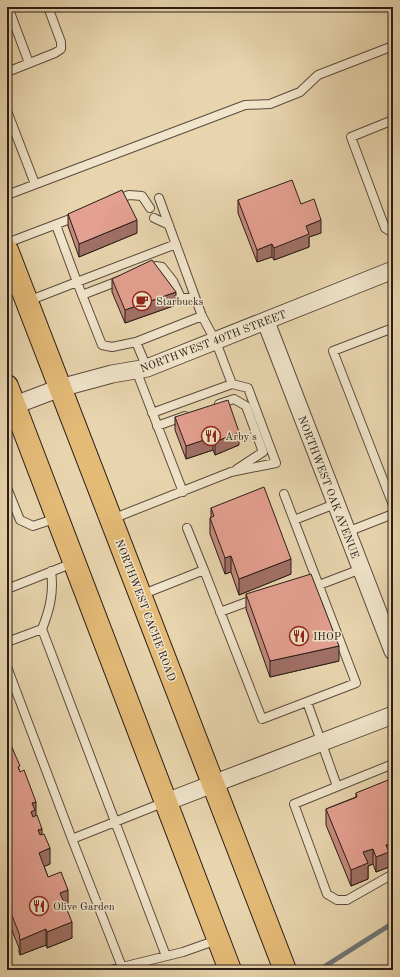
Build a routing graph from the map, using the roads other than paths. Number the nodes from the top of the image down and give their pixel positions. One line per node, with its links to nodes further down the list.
1 (8, 7): 4 (lane)
2 (48, 7): 4 (lane)
3 (393, 46): 8 (lane)
4 (29, 63): 5 (lane)
5 (7, 72)
6 (7, 111): 8 (lane)
7 (393, 120): 17 (lane)
8 (35, 184): 9 (lane)
9 (7, 195)
10 (159, 198): 16 (lane)
11 (107, 204): 12 (lane)
12 (150, 208)
13 (85, 213): 15 (lane)
14 (154, 218): 16 (lane)
15 (56, 225): 18 (lane); 24 (lane)
16 (169, 226): 19 (lane)
17 (392, 232)
18 (7, 243)
19 (176, 244): 24 (lane); 26 (lane)
20 (7, 250): 27 (main road, NORTHWEST CACHE ROAD)
21 (393, 270): 29 (street, NORTHWEST 40TH STREET)
22 (138, 273): 26 (lane)
23 (124, 279): 25 (lane)
24 (77, 282): 25 (lane); 27 (lane)
25 (82, 295): 31 (lane)
26 (195, 298): 28 (lane)
27 (27, 302): 35 (main road, NORTHWEST CACHE ROAD)
28 (202, 316): 31 (lane); 32 (lane)
29 (266, 322): 32 (street, NORTHWEST 40TH STREET); 45 (street, NORTHWEST OAK AVENUE)
30 (393, 328): 46 (lane)
31 (136, 342): 33 (lane)
32 (216, 342): 33 (street, NORTHWEST 40TH STREET); 34 (lane)
33 (141, 369): 35 (street, NORTHWEST 40TH STREET); 38 (lane)
34 (232, 384): 38 (lane); 41 (lane)
35 (60, 388): 36 (street, NORTHWEST 40TH STREET); 50 (main road, NORTHWEST CACHE ROAD)
36 (9, 400): 49 (main road)
37 (213, 406): 41 (lane)
38 (152, 413): 40 (lane)
39 (192, 414): 40 (lane)
40 (157, 426): 43 (lane)
41 (231, 472): 43 (lane)
42 (7, 488): 47 (lane)
43 (183, 492): 50 (lane)
44 (284, 494): 51 (lane)
45 (335, 504): 51 (lane); 53 (street, NORTHWEST OAK AVENUE)
46 (393, 505)
47 (10, 506): 49 (lane)
48 (393, 514): 53 (lane)
49 (57, 518): 54 (main road)
50 (112, 519): 60 (main road, NORTHWEST CACHE ROAD)
51 (294, 520): 58 (lane)
52 (187, 528): 56 (lane)
53 (347, 532): 55 (street, NORTHWEST OAK AVENUE)
54 (74, 562): 57 (lane); 73 (main road)
55 (361, 569): 58 (lane); 65 (street, NORTHWEST OAK AVENUE)
56 (204, 570): 60 (lane); 62 (lane)
57 (51, 571): 59 (lane); 63 (lane)
58 (319, 585): 67 (lane)
59 (7, 589)
60 (141, 595): 71 (main road, NORTHWEST CACHE ROAD)
61 (264, 596): 62 (lane)
62 (220, 612): 67 (lane)
63 (42, 629): 64 (lane); 74 (lane)
64 (7, 642)
65 (393, 651)
66 (7, 667): 75 (lane)
67 (307, 702): 69 (lane)
68 (393, 715): 69 (street)
69 (322, 742): 71 (street); 72 (lane)
70 (393, 764): 72 (lane)
71 (213, 784): 73 (street); 82 (main road, NORTHWEST CACHE ROAD)
72 (337, 786): 76 (lane)
73 (166, 802): 74 (lane); 77 (main road)
74 (114, 822): 75 (lane); 78 (lane)
75 (72, 839): 79 (lane)
76 (393, 874)
77 (218, 940): 78 (lane); 80 (main road)
78 (166, 956): 79 (lane)
79 (122, 967): 81 (lane)
80 (229, 967)
81 (110, 970)
82 (285, 970)

